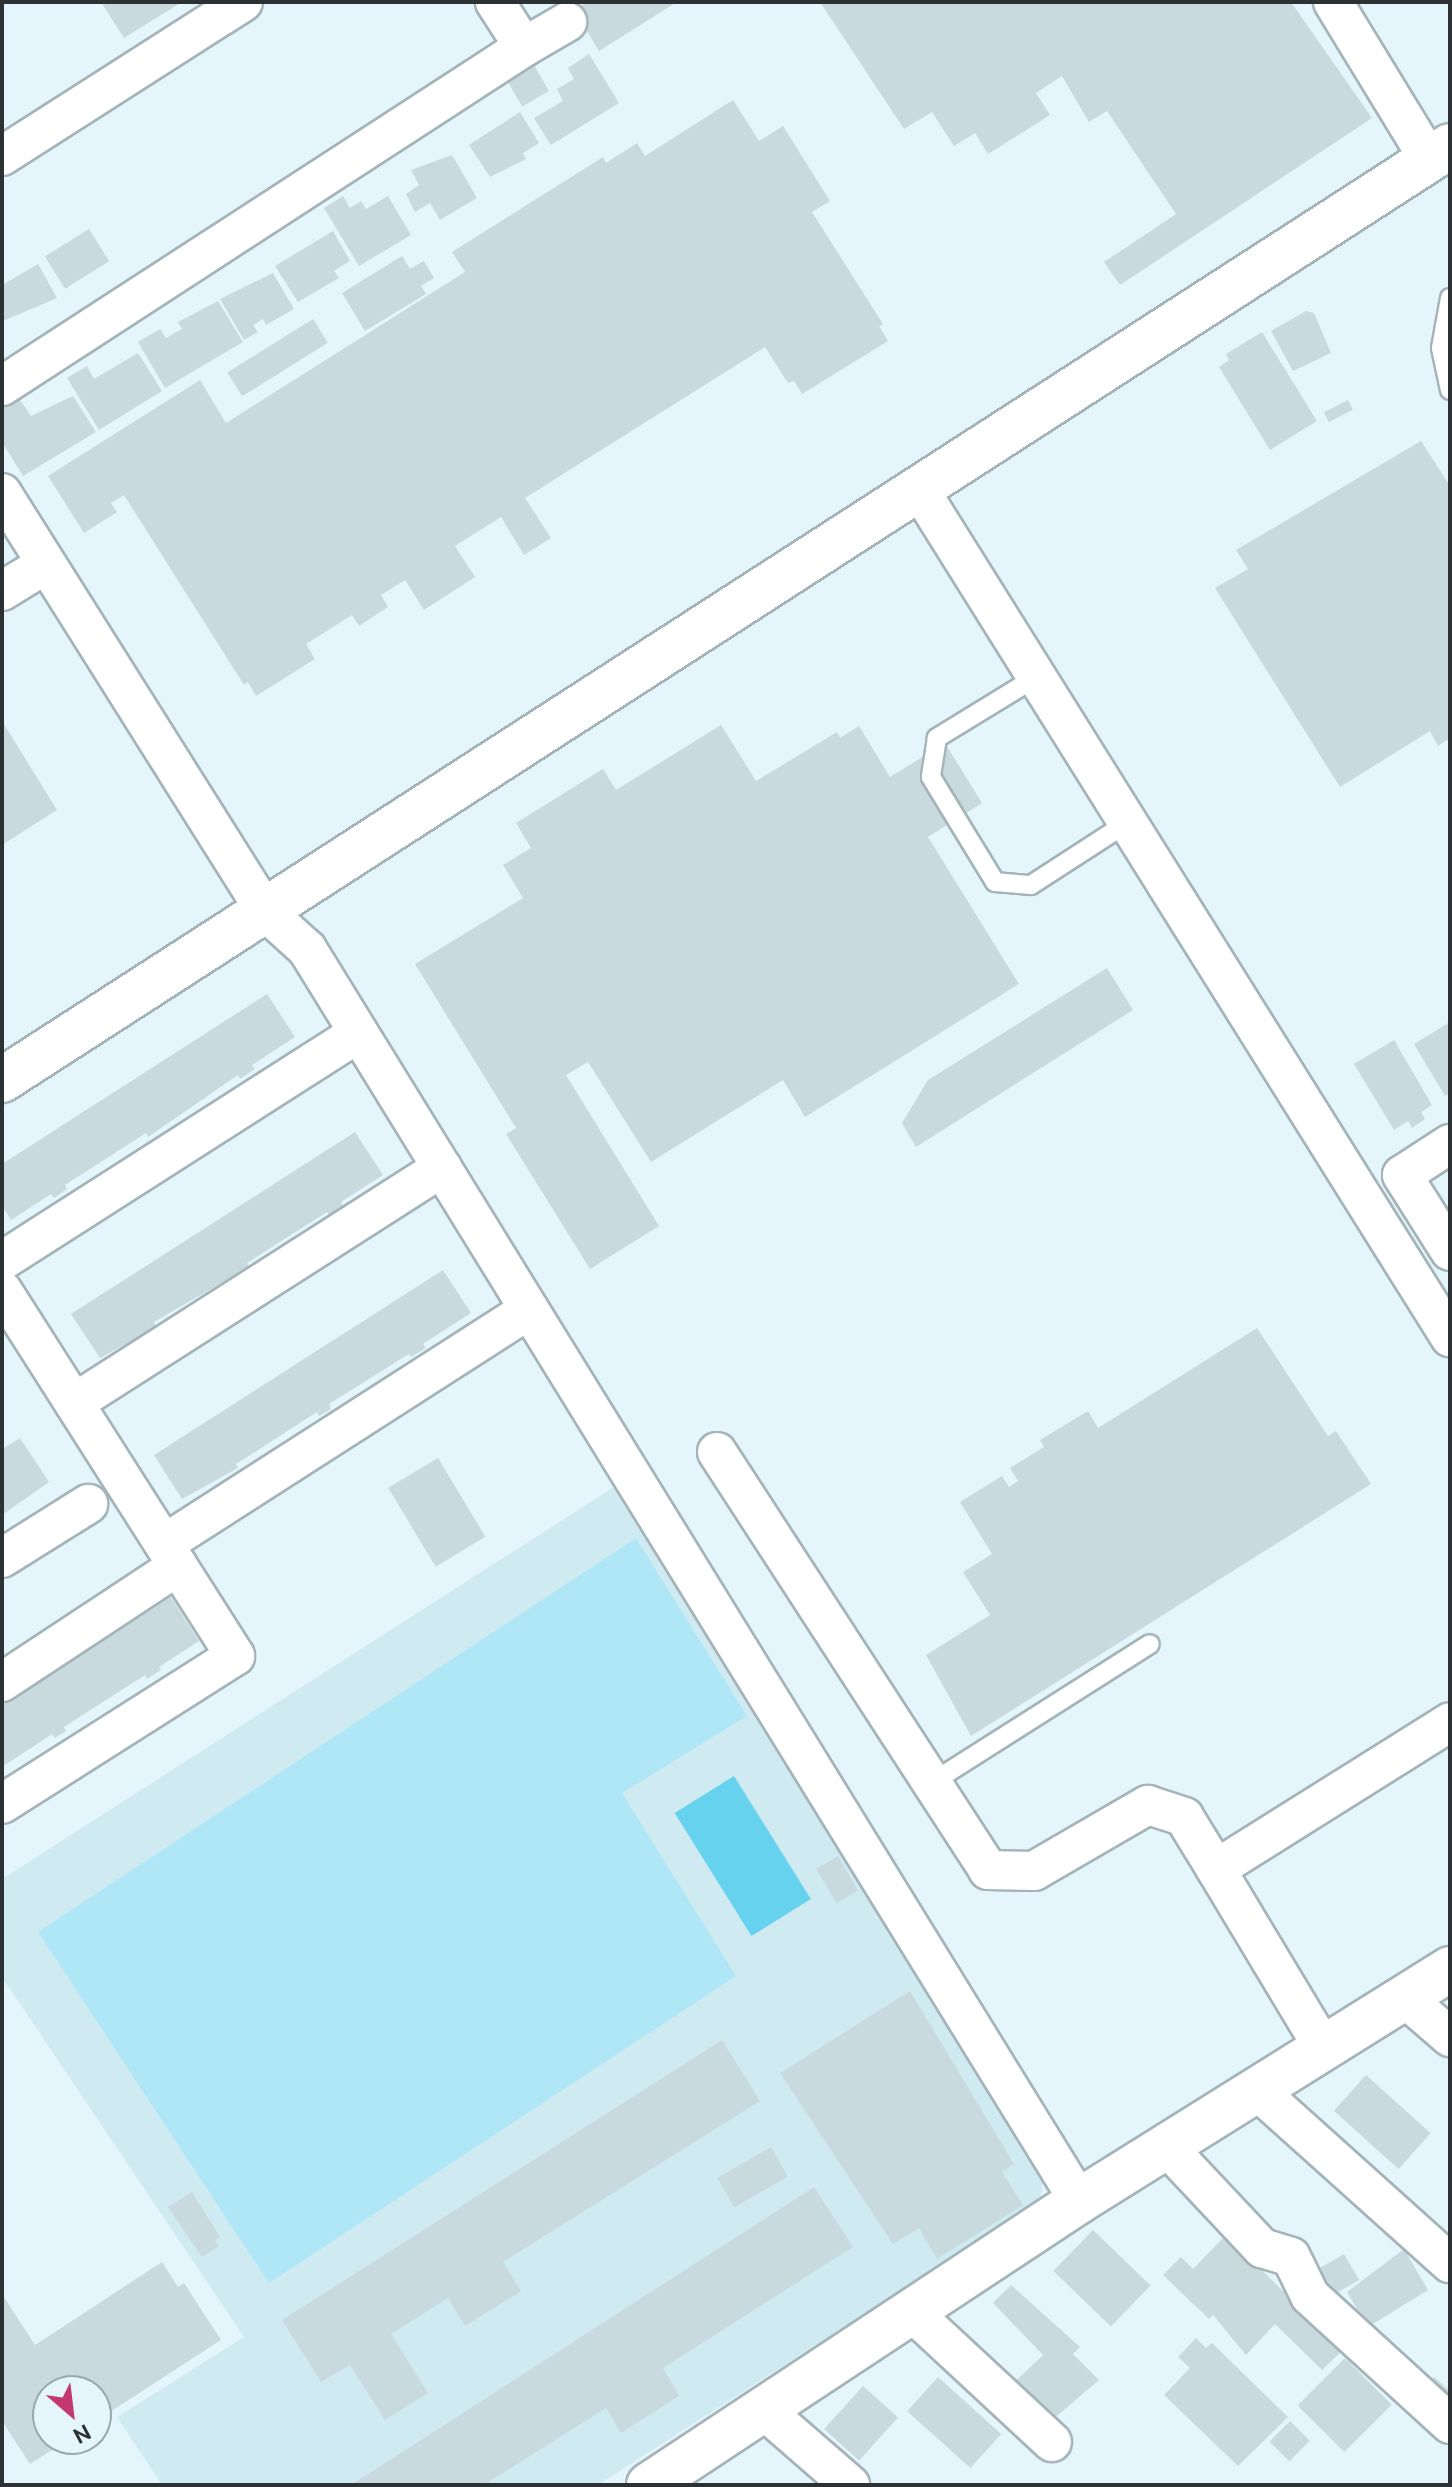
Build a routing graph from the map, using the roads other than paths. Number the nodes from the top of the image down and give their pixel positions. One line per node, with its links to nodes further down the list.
1 (495, 2): 5 (street)
2 (1333, 2): 6 (street)
3 (238, 4): 7 (street)
4 (567, 22): 5 (street)
5 (524, 47): 9 (street)
6 (1440, 152): 11 (street)
7 (2, 156)
8 (1450, 298): 10 (lane)
9 (2, 386)
10 (1450, 390)
11 (919, 489): 15 (street); 17 (street)
12 (2, 493): 13 (street)
13 (46, 564): 14 (street); 17 (street)
14 (2, 591)
15 (1038, 676): 16 (street); 16 (lane)
16 (1130, 821): 26 (street)
17 (266, 912): 18 (street); 19 (street)
18 (358, 1033): 21 (street); 23 (street)
19 (2, 1080)
20 (1450, 1144): 22 (street)
21 (442, 1168): 25 (street); 27 (street)
22 (1450, 1251)
23 (2, 1261)
24 (2, 1290): 27 (street)
25 (529, 1310): 30 (street); 44 (street)
26 (1450, 1337)
27 (74, 1403): 30 (street)
28 (717, 1452): 35 (street)
29 (88, 1504): 31 (street)
30 (171, 1555): 33 (street); 36 (street)
31 (2, 1558)
32 (1150, 1644): 35 (lane)
33 (2, 1682)
34 (1450, 1722): 37 (street)
35 (931, 1783): 37 (street)
36 (2, 1804)
37 (1216, 1869): 41 (street)
38 (1450, 1969): 39 (street)
39 (1405, 1998): 40 (street); 41 (street)
40 (1450, 2037)
41 (1324, 2049): 42 (street)
42 (1258, 2091): 43 (street); 45 (street)
43 (1167, 2147): 44 (street); 48 (street)
44 (1079, 2201): 46 (street)
45 (1450, 2263)
46 (912, 2312): 47 (street); 49 (street)
47 (765, 2411): 50 (street); 51 (street)
48 (1450, 2424)
49 (1052, 2442)
50 (649, 2485)
51 (850, 2485)

